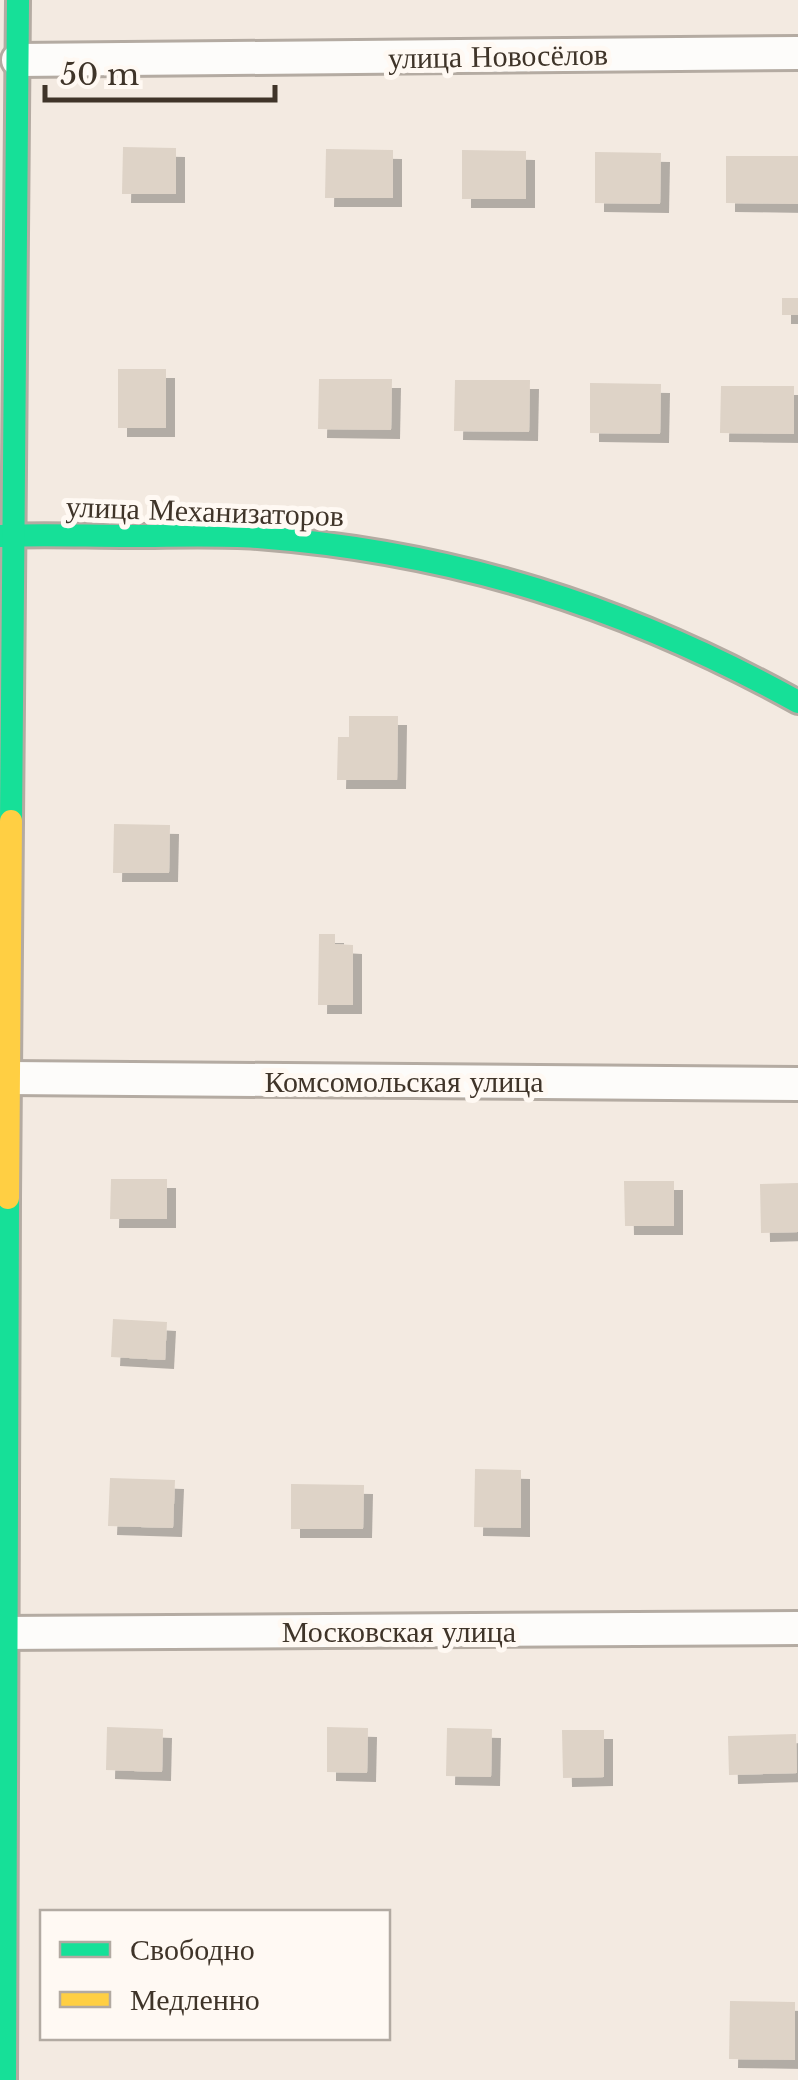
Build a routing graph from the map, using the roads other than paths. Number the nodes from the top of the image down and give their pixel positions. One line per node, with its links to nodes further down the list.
1 (18, 0): 3 (street)
2 (798, 53): 3 (street, улица Новосёлов)
3 (18, 60): 4 (street)
4 (7, 535): 5 (street, улица Механизаторов); 6 (street)
5 (798, 702)
6 (9, 1078): 7 (street, Комсомольская улица); 9 (street)
7 (798, 1084)
8 (798, 1628): 9 (street, Московская улица)
9 (2, 1633): 10 (street)
10 (5, 2080)

